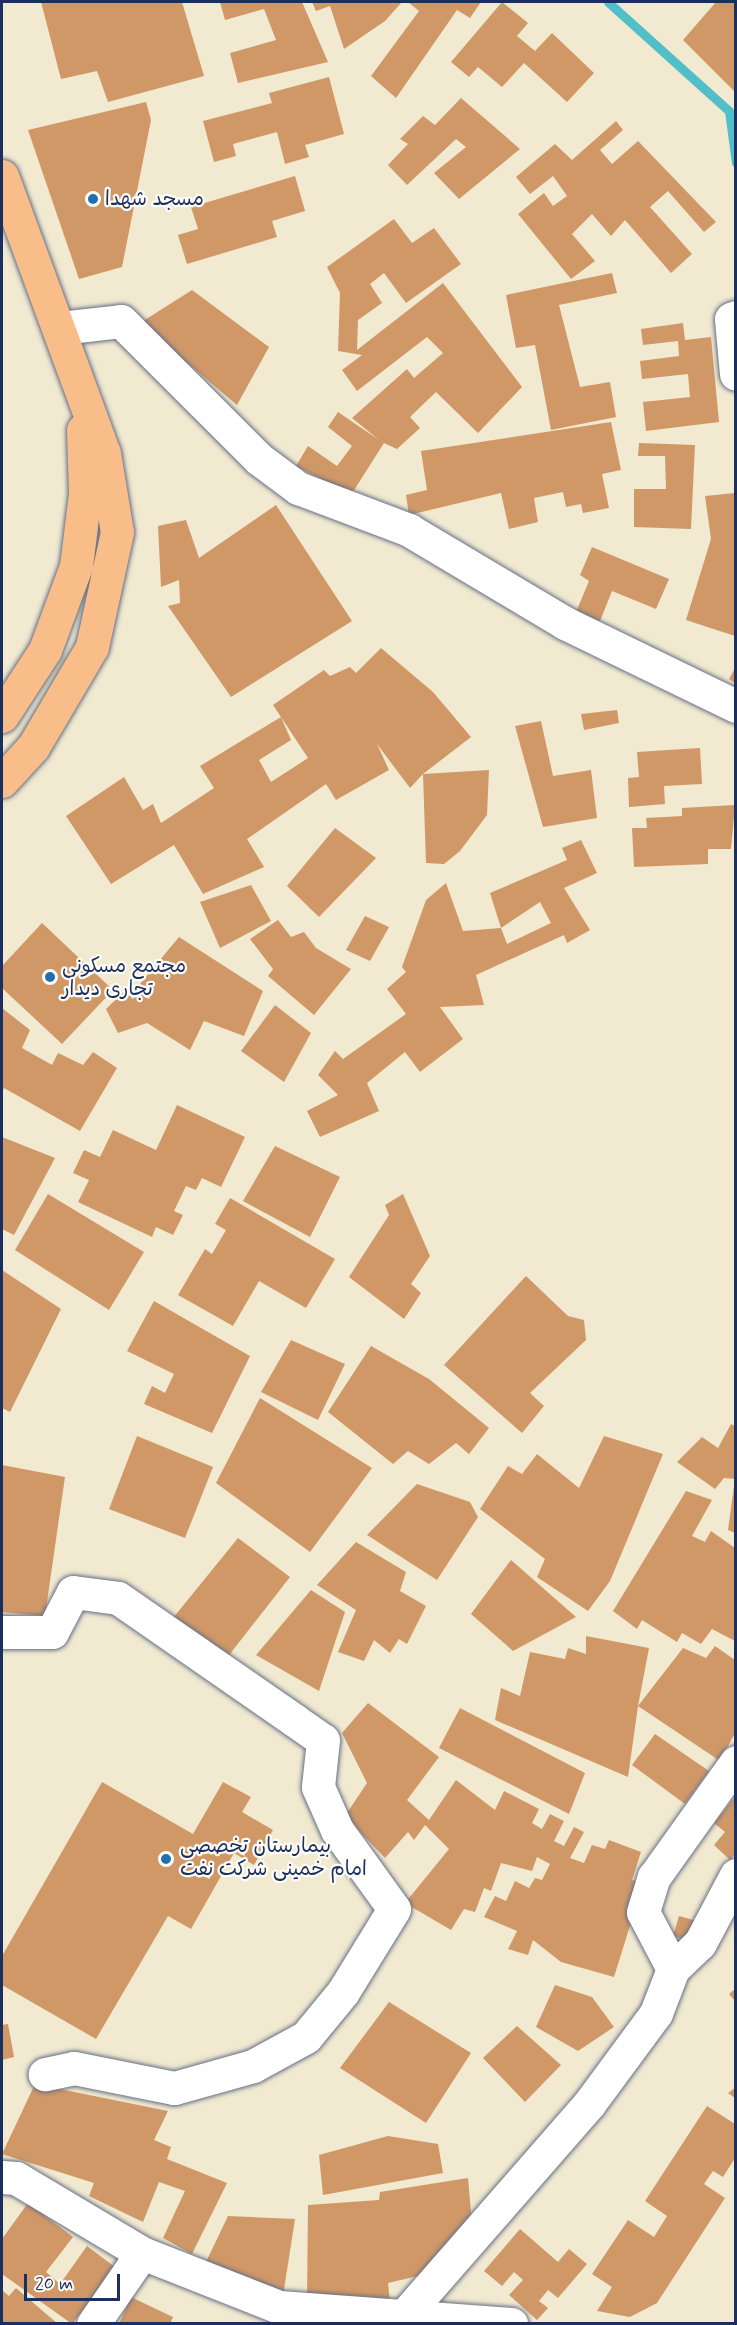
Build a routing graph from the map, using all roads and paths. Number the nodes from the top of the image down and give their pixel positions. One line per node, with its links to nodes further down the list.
1 (2, 176): 3 (main road)
2 (735, 317): 4 (street)
3 (60, 328): 5 (main road); 6 (street)
4 (735, 374)
5 (81, 386): 7 (main road); 8 (main road)
6 (735, 706)
7 (2, 716)
8 (2, 781)
9 (2, 1632): 13 (street)
10 (735, 1762): 12 (street)
11 (735, 1875): 12 (street)
12 (673, 1969): 16 (street)
13 (45, 2074)
14 (2, 2177): 15 (street)
15 (142, 2253): 16 (street); 17 (street)
16 (404, 2316): 18 (street)
17 (93, 2324)
18 (511, 2324)

